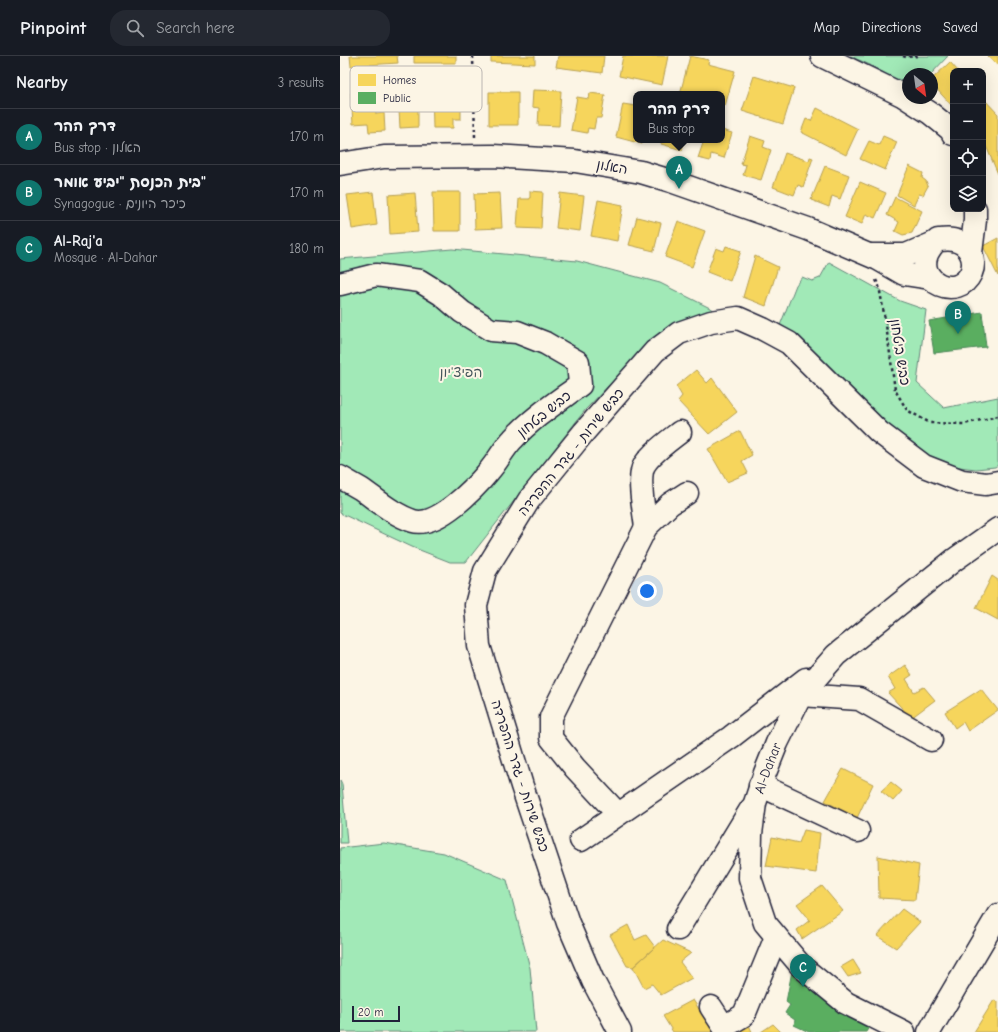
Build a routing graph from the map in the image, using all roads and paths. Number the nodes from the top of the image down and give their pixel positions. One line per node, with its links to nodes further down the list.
1 (473, 56): 5 (path)
2 (822, 56): 7 (street)
3 (902, 56): 4 (path)
4 (919, 56)
5 (473, 66)
6 (475, 112): 8 (path)
7 (950, 129)
8 (476, 156): 9 (street, האלון); 14 (street, האלון)
9 (340, 164)
10 (964, 212): 12 (street)
11 (975, 212): 13 (street)
12 (935, 242): 13 (street); 14 (street, האלון); 15 (street)
13 (971, 253): 15 (street)
14 (869, 255): 15 (street, האלון)
15 (930, 278)
16 (875, 279): 18 (path, כביש ביטחון)
17 (340, 284): 20 (street, כביש בטחון)
18 (998, 416)
19 (680, 432): 23 (street)
20 (340, 477)
21 (998, 482): 36 (street, כביש שירות - גדר ההפרדה)
22 (687, 493): 23 (street)
23 (646, 527): 29 (street)
24 (998, 529): 25 (street, Al-Dahar)
25 (836, 655): 26 (street, Al-Dahar); 29 (street)
26 (800, 695): 27 (street); 28 (street, Al-Dahar)
27 (931, 740)
28 (758, 794): 30 (street); 33 (street); 34 (street, Al-Dahar)
29 (618, 814): 31 (street)
30 (858, 830)
31 (581, 840)
32 (998, 915): 38 (street)
33 (678, 929)
34 (776, 936): 35 (street); 37 (street, Al-Dahar)
35 (711, 1007)
36 (620, 1032)
37 (904, 1032)
38 (929, 1032)

